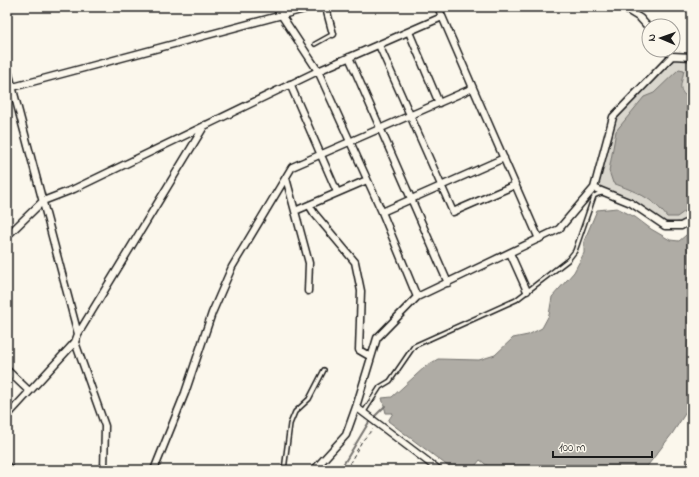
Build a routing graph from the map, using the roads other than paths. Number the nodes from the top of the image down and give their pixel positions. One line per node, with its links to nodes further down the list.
1 (276, 7): 6 (street)
2 (312, 7): 6 (street)
3 (324, 7): 10 (street)
4 (438, 7): 7 (street)
5 (622, 7): 8 (street)
6 (282, 15): 18 (street); 20 (street)
7 (442, 17): 9 (street); 21 (street)
8 (641, 19)
9 (409, 32): 12 (street); 22 (street)
10 (333, 34): 11 (lane)
11 (315, 44)
12 (379, 45): 13 (street); 23 (street)
13 (349, 57): 18 (street); 25 (street)
14 (681, 57): 16 (street)
15 (670, 58): 33 (street)
16 (692, 58)
17 (7, 67): 20 (street)
18 (318, 71): 19 (street); 26 (street)
19 (290, 84): 24 (street); 27 (street)
20 (13, 87): 37 (street)
21 (473, 88): 22 (street); 28 (street)
22 (439, 103): 23 (street)
23 (410, 116): 25 (street); 32 (street)
24 (205, 125): 37 (street); 49 (street)
25 (380, 129): 26 (street); 36 (street)
26 (350, 141): 27 (street); 30 (street)
27 (321, 155): 29 (street); 34 (street)
28 (504, 158): 31 (street); 32 (street)
29 (286, 178): 39 (street); 61 (street)
30 (367, 180): 34 (street); 40 (street)
31 (515, 185): 32 (street); 43 (street)
32 (441, 186): 36 (street)
33 (594, 188): 35 (street); 43 (street)
34 (337, 192): 38 (street)
35 (607, 193): 41 (street); 47 (lane)
36 (412, 200): 40 (street); 45 (street)
37 (42, 201): 42 (street); 49 (street)
38 (309, 206): 39 (street); 51 (street)
39 (295, 211): 46 (street)
40 (382, 212): 48 (street)
41 (692, 220)
42 (7, 236)
43 (539, 239): 44 (street)
44 (510, 253): 45 (street); 47 (street)
45 (448, 283): 48 (street)
46 (308, 290)
47 (527, 291): 56 (lane)
48 (417, 297): 51 (street)
49 (78, 334): 50 (street)
50 (75, 342): 54 (street); 60 (street)
51 (371, 357): 55 (street)
52 (7, 370): 54 (street)
53 (324, 370): 62 (lane)
54 (30, 392): 57 (street)
55 (356, 407): 56 (street); 63 (street)
56 (366, 414): 64 (street)
57 (7, 416)
58 (7, 466): 59 (street)
59 (10, 470)
60 (104, 470)
61 (154, 470)
62 (284, 470)
63 (314, 470)
64 (439, 470)

